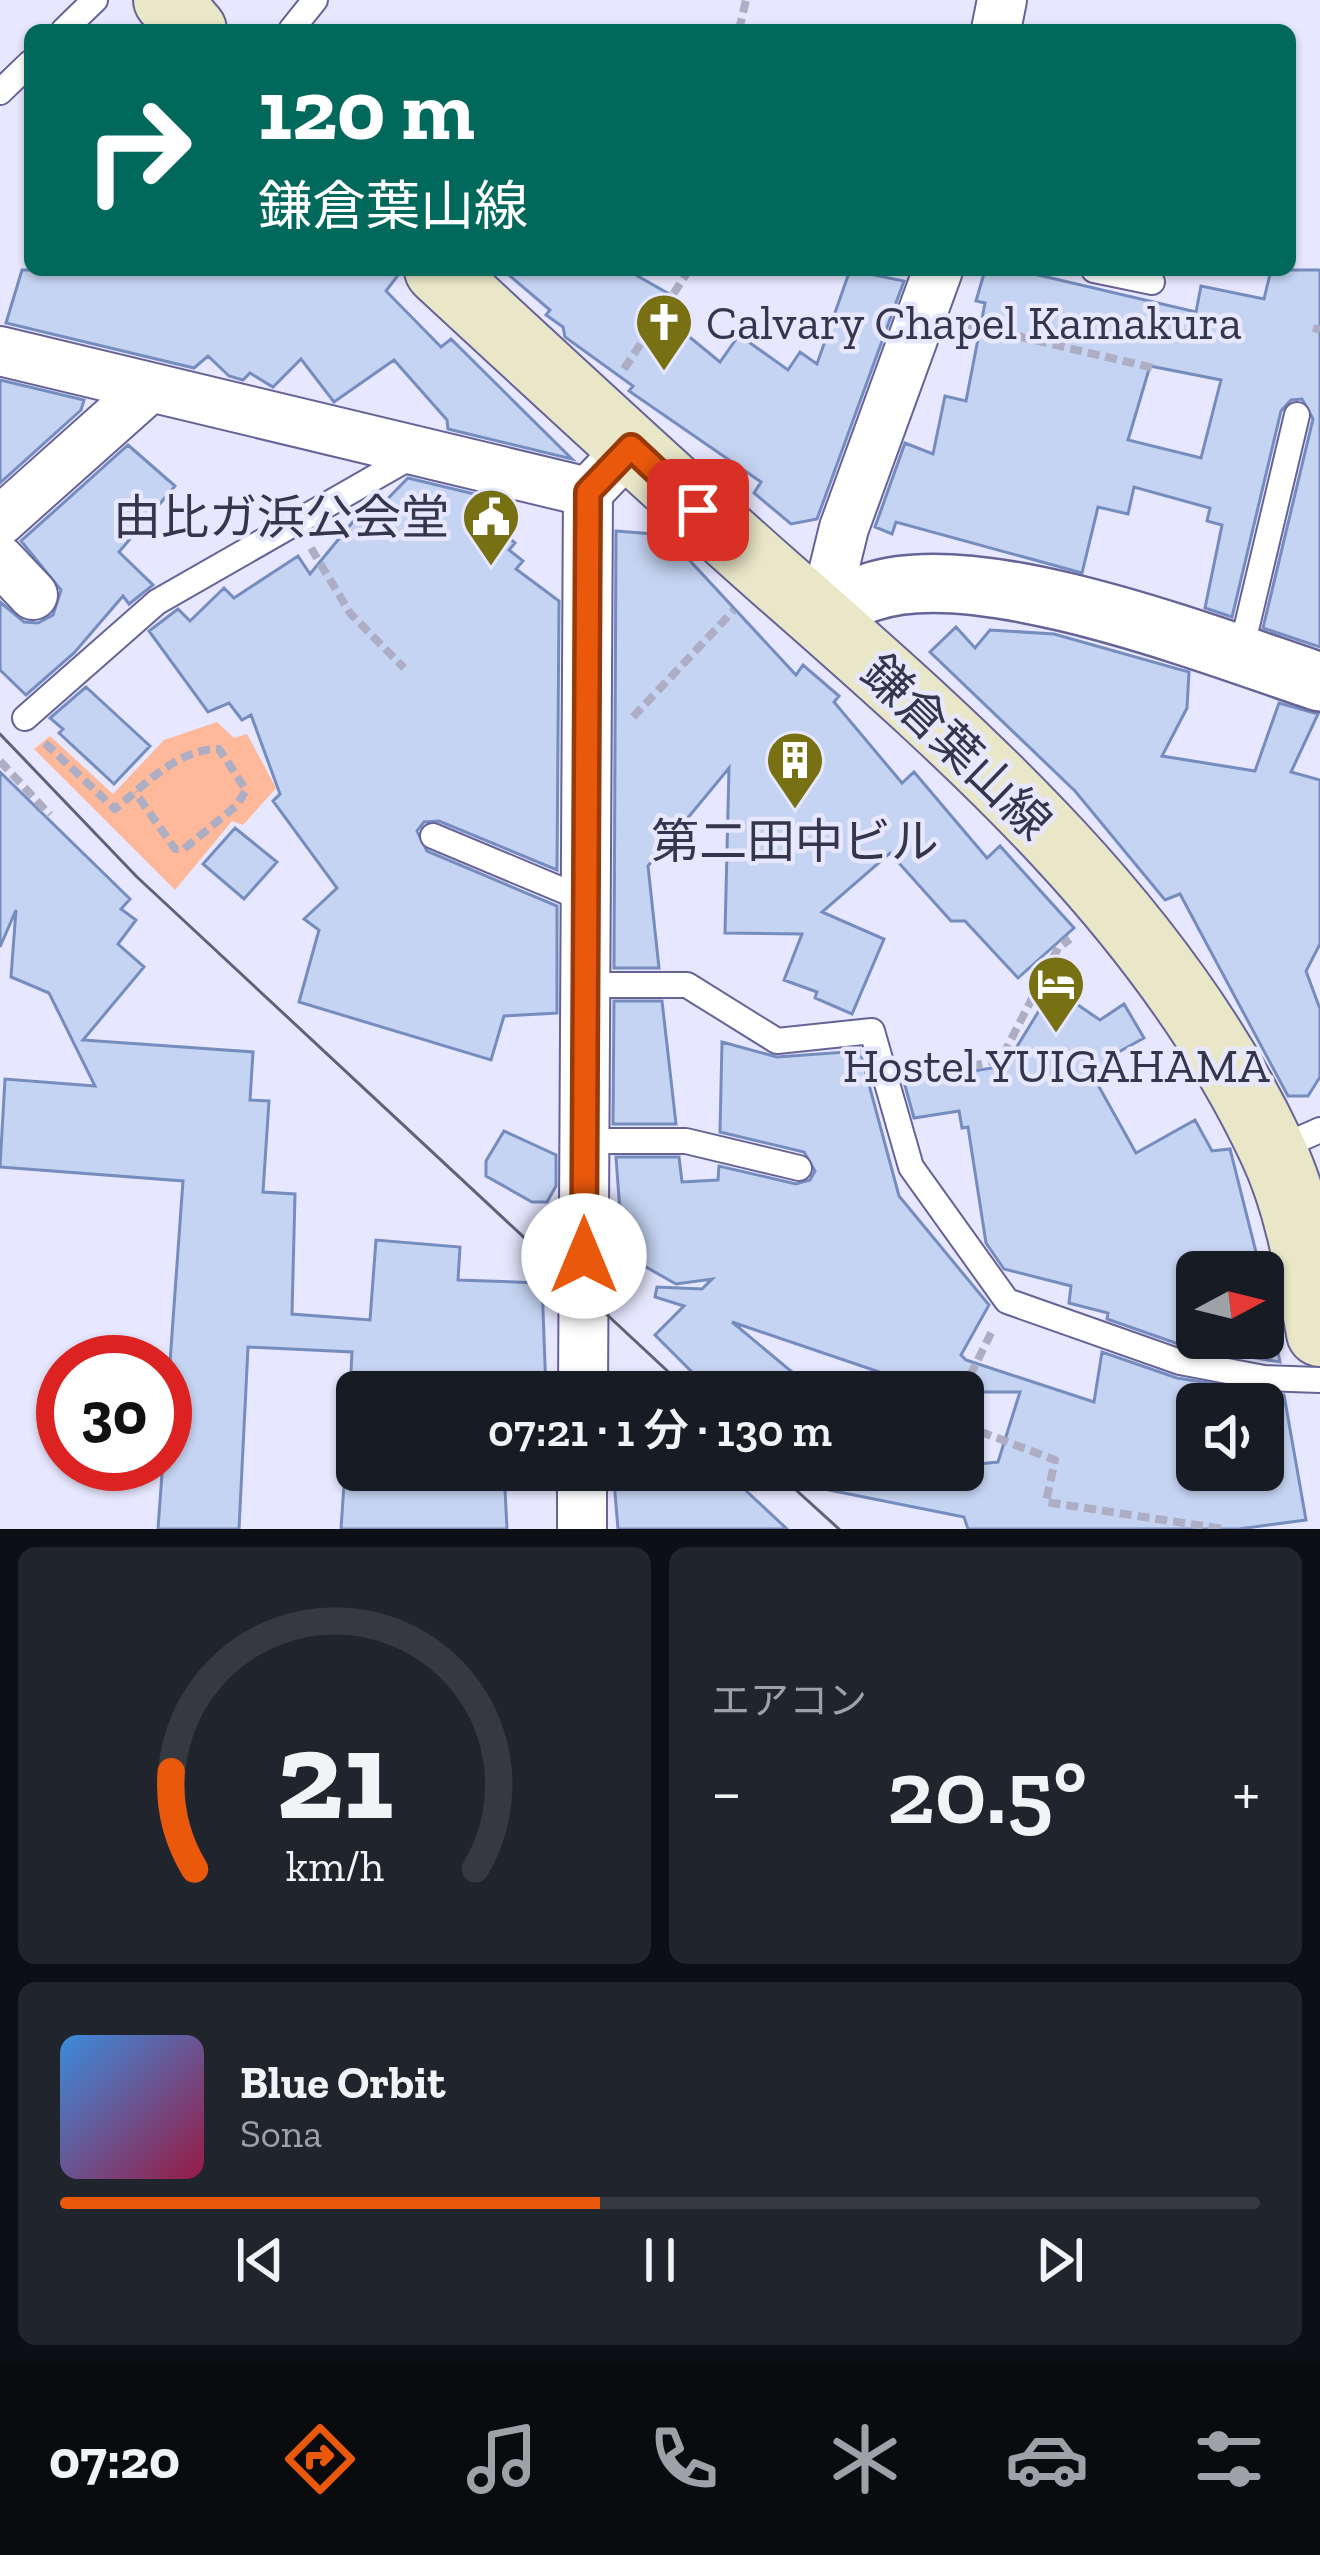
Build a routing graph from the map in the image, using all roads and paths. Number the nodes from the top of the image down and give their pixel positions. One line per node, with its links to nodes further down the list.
1 (95, 0): 4 (lane)
2 (166, 0): 5 (main road)
3 (315, 0): 6 (lane)
4 (70, 24)
5 (188, 24)
6 (296, 24)
7 (24, 69): 8 (lane)
8 (0, 92)
9 (444, 276): 18 (main road, 鎌倉葉山線)
10 (685, 276): 18 (path)
11 (1123, 276): 12 (lane)
12 (1152, 282)
13 (930, 292): 15 (path); 25 (street)
14 (0, 351): 16 (street)
15 (1158, 369)
16 (148, 389): 19 (street); 20 (street)
17 (1297, 415): 26 (lane)
18 (603, 450): 19 (street); 25 (main road, 鎌倉葉山線); 32 (street)
19 (419, 453): 21 (lane)
20 (0, 521)
21 (294, 521): 27 (path); 29 (lane)
22 (0, 560): 23 (street)
23 (33, 595)
24 (743, 601): 32 (path)
25 (822, 618): 26 (street); 37 (main road, 鎌倉葉山線)
26 (1240, 656): 28 (street)
27 (404, 668)
28 (1320, 682)
29 (25, 718)
30 (44, 741): 33 (path)
31 (0, 760): 34 (path)
32 (587, 766): 36 (street)
33 (135, 792): 33 (path)
34 (50, 814)
35 (433, 836): 36 (lane)
36 (586, 900): 38 (street)
37 (1114, 906): 39 (path); 40 (main road, 鎌倉葉山線)
38 (585, 985): 39 (lane); 41 (street)
39 (888, 1086): 43 (lane)
40 (1297, 1140): 44 (main road, 鎌倉葉山線)
41 (584, 1141): 42 (lane); 45 (street)
42 (799, 1168)
43 (1007, 1301): 46 (path); 47 (lane)
44 (1320, 1333)
45 (583, 1371)
46 (972, 1371)
47 (1320, 1380)
48 (984, 1434): 51 (path)
49 (582, 1491): 50 (street)
50 (582, 1529)
51 (1223, 1529)

